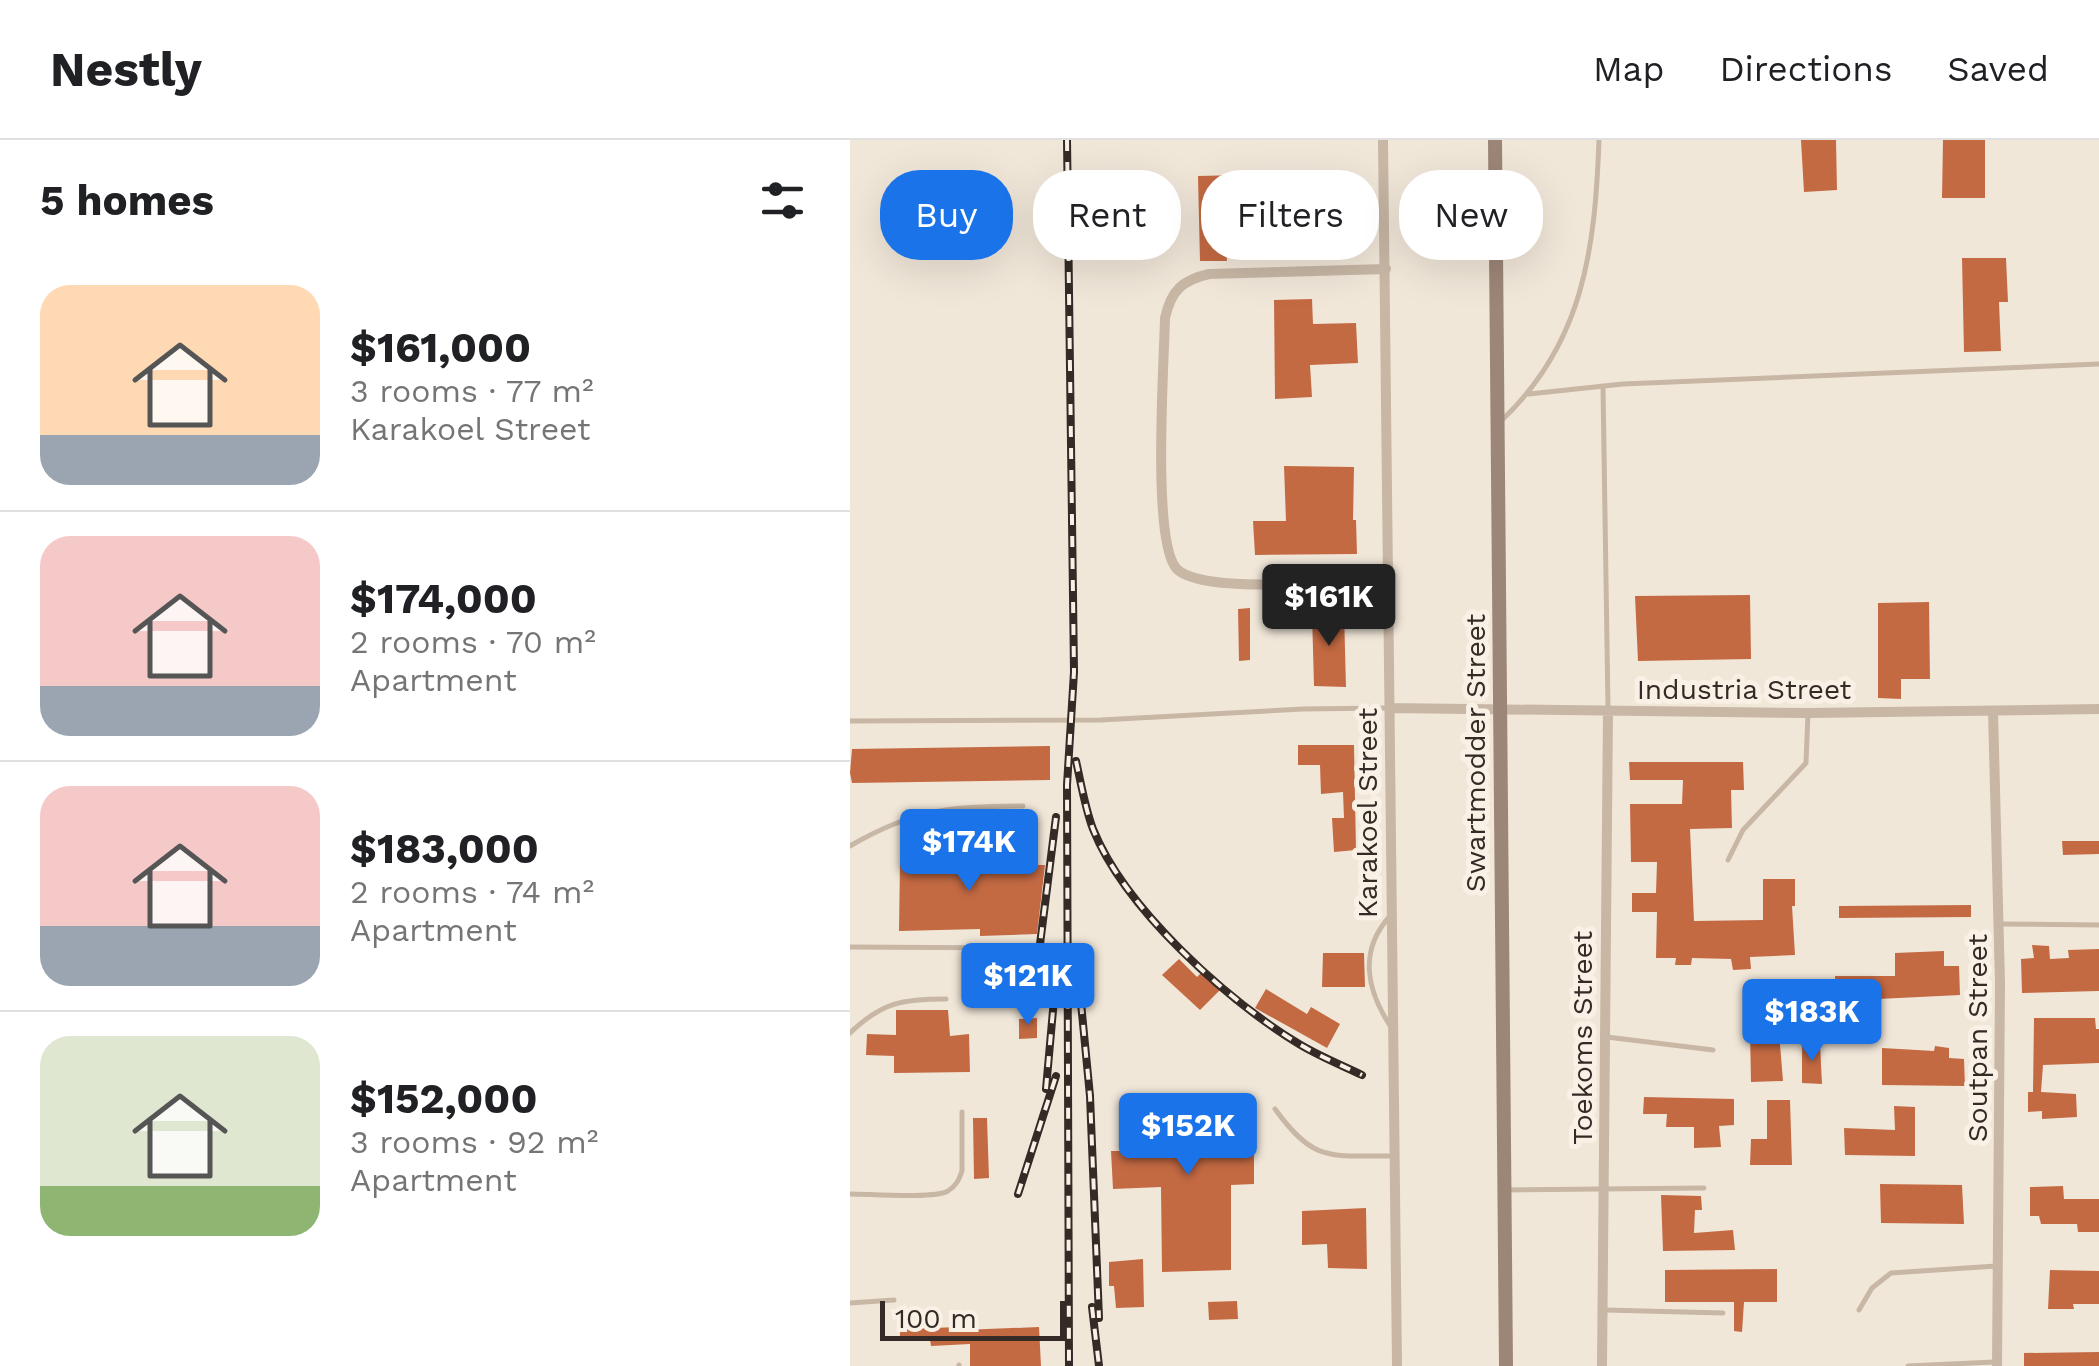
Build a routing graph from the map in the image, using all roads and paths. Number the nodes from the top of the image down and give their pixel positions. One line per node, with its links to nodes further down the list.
1 (1383, 140): 4 (street, Karakoel Street)
2 (1495, 140): 8 (main road, Swartmodder Street)
3 (1599, 140): 7 (lane)
4 (1386, 269): 9 (street, Karakoel Street); 9 (street)
5 (2099, 364): 6 (lane)
6 (1602, 386): 7 (lane); 13 (lane)
7 (1529, 394): 8 (lane)
8 (1499, 423): 12 (main road, Swartmodder Street)
9 (1386, 575): 10 (street, Karakoel Street)
10 (1390, 708): 12 (street, Industria Street); 16 (lane); 20 (street, Karakoel Street)
11 (2099, 709): 14 (street, Industria Street)
12 (1498, 710): 13 (street, Industria Street); 35 (main road, Swartmodder Street)
13 (1608, 711): 15 (street, Industria Street); 28 (street, Toekoms Street)
14 (1993, 711): 15 (street, Industria Street); 21 (street, Soutpan Street)
15 (1808, 713): 19 (lane)
16 (850, 721)
17 (1023, 806): 18 (lane)
18 (850, 846)
19 (1728, 860)
20 (1390, 916): 27 (street, Karakoel Street); 27 (lane)
21 (2000, 924): 22 (lane); 37 (street, Soutpan Street)
22 (2099, 925)
23 (850, 946): 24 (lane)
24 (1033, 948)
25 (946, 998): 26 (lane)
26 (850, 1033)
27 (1395, 1033): 32 (street, Karakoel Street)
28 (1604, 1037): 29 (lane); 33 (street, Toekoms Street)
29 (1713, 1050)
30 (1275, 1109): 32 (lane)
31 (962, 1112): 36 (lane)
32 (1396, 1156): 44 (street, Karakoel Street)
33 (1604, 1188): 34 (lane); 35 (lane); 40 (street, Toekoms Street)
34 (1704, 1188)
35 (1505, 1190): 45 (main road, Swartmodder Street)
36 (850, 1194)
37 (1999, 1266): 41 (lane); 43 (street, Soutpan Street)
38 (894, 1300): 39 (lane)
39 (850, 1303)
40 (1602, 1310): 42 (lane); 46 (street, Toekoms Street)
41 (1859, 1310)
42 (1722, 1313)
43 (1997, 1364): 47 (lane)
44 (1397, 1366)
45 (1506, 1366)
46 (1602, 1366)
47 (1908, 1366)

